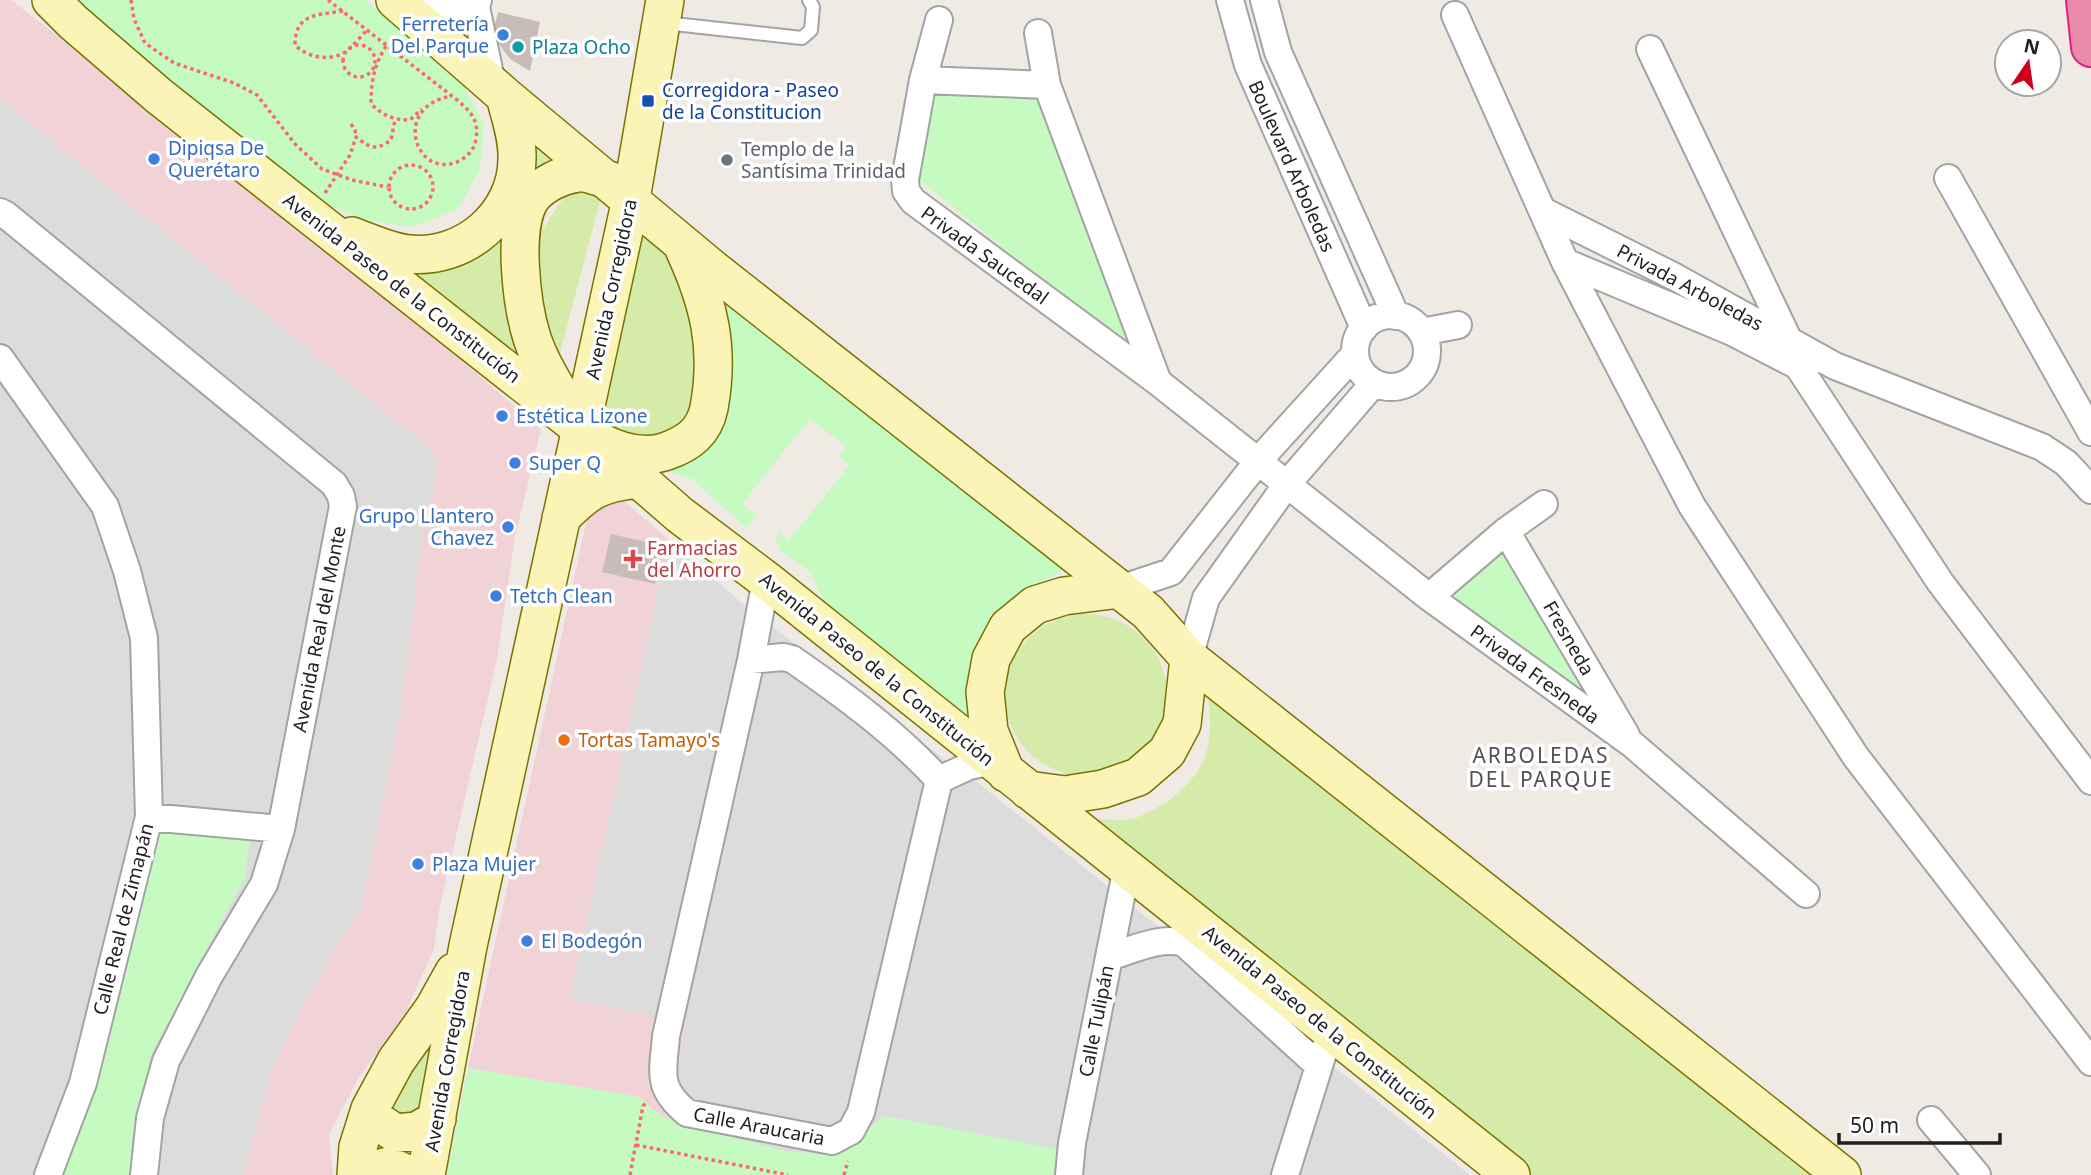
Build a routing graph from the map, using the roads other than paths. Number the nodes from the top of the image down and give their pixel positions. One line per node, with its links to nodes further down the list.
1 (51, 0): 22 (street, Avenida Paseo de la Constitución)
2 (395, 0): 17 (street)
3 (435, 0): 8 (street)
4 (809, 0): 9 (lane)
5 (1230, 0): 27 (street, Boulevard Arboledas)
6 (1264, 0): 25 (street, Boulevard Arboledas)
7 (2086, 0): 13 (highway)
8 (477, 3): 17 (street)
9 (663, 11): 19 (street, Avenida Corregidora)
10 (1455, 15): 20 (street)
11 (939, 20): 15 (street, Privada Saucedal)
12 (1038, 33): 16 (street)
13 (2091, 47)
14 (1650, 50): 29 (street)
15 (923, 80): 16 (street); 34 (street, Privada Saucedal)
16 (1047, 85): 34 (street)
17 (498, 90): 19 (street); 22 (street)
18 (1948, 178): 37 (street)
19 (620, 190): 23 (street); 36 (street, Avenida Corregidora); 36 (street)
20 (1543, 211): 24 (street); 29 (street, Privada Arboledas)
21 (0, 212): 55 (street, Avenida Real del Monte)
22 (322, 224): 36 (street, Avenida Paseo de la Constitución)
23 (680, 241): 36 (street); 46 (street)
24 (1564, 262): 32 (street, Privada Arboledas); 62 (street)
25 (1396, 316): 27 (street); 28 (street)
26 (1458, 325): 28 (street)
27 (1364, 328): 30 (street)
28 (1422, 332): 35 (street)
29 (1789, 341): 32 (street); 33 (street, Privada Arboledas)
30 (1355, 354): 35 (street); 38 (street)
31 (0, 358): 54 (street, Calle Real de Zimapán)
32 (1798, 366): 33 (street, Privada Arboledas); 53 (street)
33 (1835, 366): 41 (street, Privada Arboledas)
34 (1158, 382): 38 (street, Privada Saucedal)
35 (1374, 383): 40 (street)
36 (581, 429): 39 (street, Avenida Paseo de la Constitución); 43 (street, Avenida Corregidora)
37 (2091, 432)
38 (1259, 460): 40 (street, Privada Fresneda); 46 (street)
39 (638, 479): 43 (street); 45 (street, Avenida Paseo de la Constitución)
40 (1287, 484): 47 (street, Privada Fresneda); 48 (street)
41 (2091, 490)
42 (1544, 503): 44 (street)
43 (561, 518): 58 (street, Avenida Corregidora)
44 (1506, 531): 47 (street); 50 (street, Fresneda)
45 (766, 580): 49 (street); 51 (street, Avenida Paseo de la Constitución)
46 (1120, 589): 48 (street); 51 (street)
47 (1430, 597): 50 (street, Privada Fresneda)
48 (1189, 659): 51 (street); 77 (street)
49 (751, 660): 52 (street); 52 (street, Calle Araucaria)
50 (1632, 744): 57 (street, Privada Fresneda)
51 (1009, 775): 52 (street); 56 (street, Avenida Paseo de la Constitución)
52 (939, 780)
53 (2091, 781)
54 (149, 817): 55 (street); 69 (street, Calle Real de Zimapán)
55 (281, 829): 70 (street, Avenida Real del Monte)
56 (1126, 867): 59 (street, Calle Tulipán); 60 (street, Avenida Paseo de la Constitución)
57 (1806, 894)
58 (468, 946): 61 (street, Avenida Corregidora); 64 (street, Avenida Corregidora)
59 (1109, 957): 63 (street); 75 (street, Calle Tulipán)
60 (1331, 1030): 63 (street); 68 (street, Avenida Paseo de la Constitución)
61 (396, 1061): 64 (street); 65 (street, Avenida Corregidora)
62 (2091, 1062)
63 (1319, 1066): 76 (street)
64 (444, 1081): 66 (street, Avenida Corregidora)
65 (370, 1109): 66 (street); 71 (street, Avenida Corregidora)
66 (437, 1119): 74 (street, Avenida Corregidora)
67 (1931, 1120): 78 (street)
68 (1495, 1169)
69 (48, 1175)
70 (144, 1175)
71 (356, 1175)
72 (368, 1175): 73 (street)
73 (410, 1175)
74 (426, 1175)
75 (1069, 1175)
76 (1285, 1175)
77 (1842, 1175)
78 (1977, 1175)

